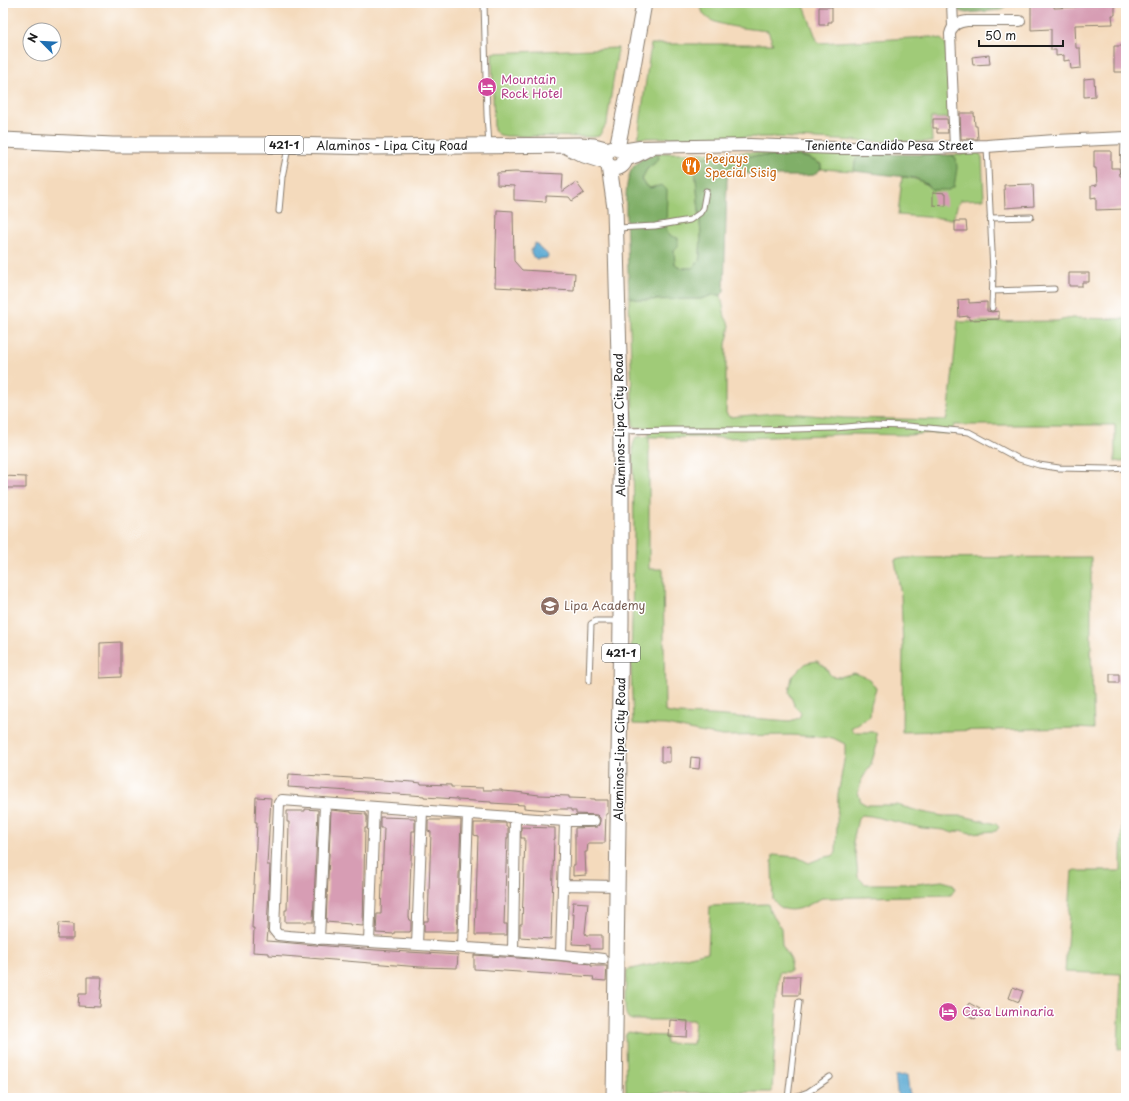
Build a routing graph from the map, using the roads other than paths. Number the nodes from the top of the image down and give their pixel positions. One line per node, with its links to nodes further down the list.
1 (484, 3): 9 (lane)
2 (644, 3): 12 (main road, Alaminos-Lipa City Road)
3 (952, 3): 5 (street)
4 (1020, 21): 5 (street)
5 (953, 26): 11 (street)
6 (1125, 138): 10 (street, Teniente Candido Pesa Street); 13 (lane)
7 (3, 140): 8 (main road, Alaminos - Lipa City Road / 421-1)
8 (288, 145): 9 (main road, Alaminos - Lipa City Road / 421-1); 15 (lane)
9 (489, 146): 12 (main road, Alaminos - Lipa City Road / 421-1)
10 (987, 146): 11 (street, Teniente Candido Pesa Street); 17 (lane)
11 (955, 147): 12 (street, Teniente Candido Pesa Street)
12 (615, 157): 18 (main road, Alaminos-Lipa City Road / 421-1)
13 (1123, 171)
14 (706, 191): 18 (lane)
15 (279, 211)
16 (1031, 217): 17 (lane)
17 (990, 218): 20 (lane)
18 (616, 228): 22 (main road, Alaminos-Lipa City Road / 421-1)
19 (1054, 289): 20 (lane)
20 (993, 291): 21 (lane)
21 (992, 308)
22 (621, 431): 23 (lane); 24 (main road, Alaminos-Lipa City Road / 421-1)
23 (1126, 468)
24 (621, 621): 25 (lane); 34 (main road, Alaminos-Lipa City Road / 421-1)
25 (589, 681)
26 (325, 804): 27 (street); 35 (street); 35 (street)
27 (374, 807): 28 (street); 36 (street)
28 (422, 810): 29 (street); 37 (street)
29 (468, 814): 30 (street); 38 (street)
30 (515, 817): 32 (street); 39 (street)
31 (594, 820): 32 (street)
32 (565, 821): 33 (street)
33 (563, 885): 34 (street); 40 (street)
34 (618, 886): 44 (main road, Alaminos-Lipa City Road / 421-1)
35 (319, 938): 36 (street)
36 (369, 942): 37 (street)
37 (417, 945): 38 (street)
38 (463, 948): 39 (street)
39 (513, 951): 40 (street)
40 (561, 954): 41 (street)
41 (603, 959)
42 (799, 1002): 45 (lane)
43 (830, 1077): 46 (lane)
44 (614, 1098)
45 (788, 1098)
46 (792, 1098)

